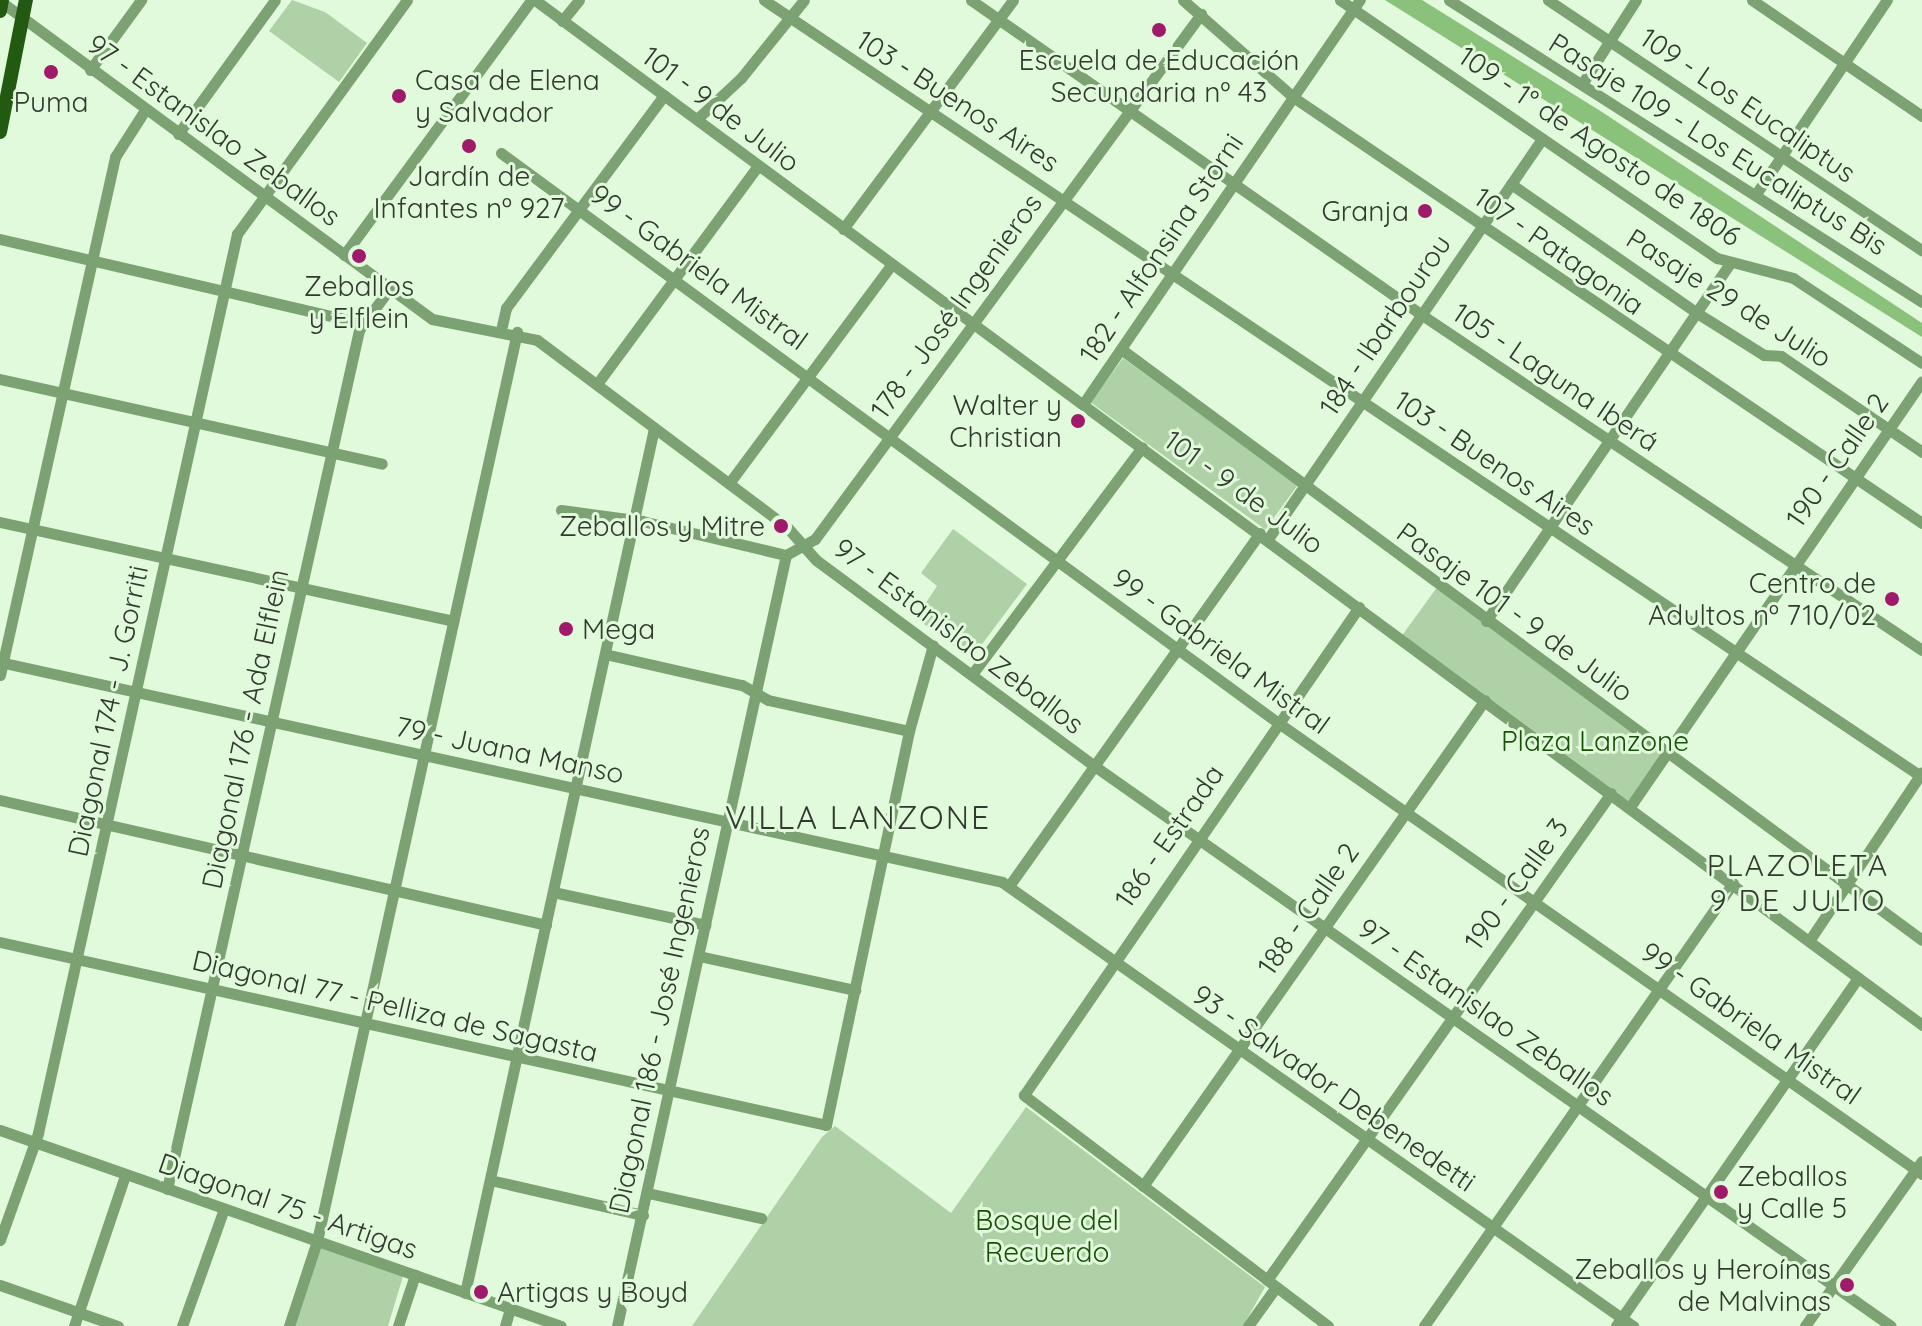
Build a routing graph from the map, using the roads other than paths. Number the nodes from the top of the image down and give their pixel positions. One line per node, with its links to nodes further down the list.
1 (26, 0): 24 (main road)
2 (141, 0): 27 (street)
3 (275, 0): 37 (street)
4 (407, 0): 45 (street, Diagonal 174 - J. Gorriti)
5 (533, 0): 23 (street, 101 - 9 de Julio); 52 (street)
6 (579, 0): 23 (street)
7 (764, 0): 21 (street, 103 - Buenos Aires)
8 (804, 0): 21 (street)
9 (971, 0): 22 (street, 105 - Laguna Iberá)
10 (1013, 0): 22 (street)
11 (1183, 0): 20 (street, 107 - Patagonia)
12 (1340, 0): 19 (street, 109 - 1° de Agosto de 1806)
13 (1449, 0): 28 (street, Pasaje 109 - Los Eucaliptus Bis)
14 (1548, 0): 25 (street, 109 - Los Eucaliptus)
15 (1636, 0): 25 (street)
16 (1752, 0): 26 (street)
17 (1887, 0): 26 (street)
18 (1, 4): 24 (street, 97 - Estanislao Zeballos)
19 (1357, 5): 30 (street, 182 - Alfonsina Storni); 38 (street, 109 - 1° de Agosto de 1806)
20 (1201, 14): 30 (street, 107 - Patagonia); 32 (street, 178 - José Ingenieros)
21 (790, 19): 33 (street, 103 - Buenos Aires); 35 (street)
22 (998, 19): 32 (street, 105 - Laguna Iberá); 33 (street)
23 (562, 21): 29 (street, 101 - 9 de Julio)
24 (22, 22): 27 (street, 97 - Estanislao Zeballos); 36 (main road)
25 (1609, 41): 28 (street); 40 (street, 109 - Los Eucaliptus)
26 (1845, 63): 34 (street); 40 (street)
27 (90, 70): 31 (street, 97 - Estanislao Zeballos)
28 (1582, 84): 44 (street, Pasaje 109 - Los Eucaliptus Bis)
29 (664, 95): 35 (street, 101 - 9 de Julio); 47 (street)
30 (1293, 97): 43 (street, 182 - Alfonsina Storni); 48 (street, 107 - Patagonia)
31 (145, 110): 37 (street, 97 - Estanislao Zeballos); 53 (street)
32 (1127, 111): 43 (street, 105 - Laguna Iberá); 46 (street, 178 - José Ingenieros)
33 (928, 113): 46 (street, 103 - Buenos Aires); 49 (street)
34 (1922, 116)
35 (697, 119): 41 (street, 101 - 9 de Julio)
36 (0, 132)
37 (178, 134): 45 (street, 97 - Estanislao Zeballos)
38 (1542, 139): 42 (street, 184 - Ibarbourou); 55 (street, 109 - 1° de Agosto de 1806)
39 (501, 153): 47 (street, 99 - Gabriela Mistral)
40 (1782, 156): 44 (street); 51 (street, 109 - Los Eucaliptus)
41 (757, 167): 49 (street, 101 - 9 de Julio); 57 (street)
42 (1511, 184): 48 (street, 184 - Ibarbourou); 61 (street, Pasaje 29 de Julio)
43 (1234, 186): 56 (street, 182 - Alfonsina Storni); 62 (street, 105 - Laguna Iberá)
44 (1756, 194): 60 (street, Pasaje 109 - Los Eucaliptus Bis)
45 (263, 195): 52 (street, 97 - Estanislao Zeballos); 59 (street, Diagonal 174 - J. Gorriti)
46 (1065, 199): 56 (street, 103 - Buenos Aires); 64 (street, 178 - José Ingenieros)
47 (580, 209): 57 (street, 99 - Gabriela Mistral); 65 (street)
48 (1481, 227): 62 (street, 184 - Ibarbourou); 68 (street, 107 - Patagonia)
49 (843, 229): 54 (street, 101 - 9 de Julio)
50 (0, 239): 53 (street)
51 (1922, 250)
52 (344, 255): 58 (street, 97 - Estanislao Zeballos)
53 (92, 261): 59 (street); 74 (street)
54 (891, 265): 64 (street, 101 - 9 de Julio); 70 (street)
55 (1729, 265): 61 (street); 69 (street, 109 - 1° de Agosto de 1806)
56 (1174, 274): 67 (street, 182 - Alfonsina Storni); 75 (street, 103 - Buenos Aires)
57 (675, 281): 70 (street, 99 - Gabriela Mistral); 73 (street)
58 (390, 288): 63 (street, Diagonal 176 - Ada Elflein); 65 (street, 97 - Estanislao Zeballos)
59 (224, 291): 63 (street); 77 (street, Diagonal 174 - J. Gorriti)
60 (1922, 302)
61 (1697, 313): 68 (street); 79 (street, Pasaje 29 de Julio)
62 (1422, 315): 75 (street, 184 - Ibarbourou); 81 (street, 105 - Laguna Iberá)
63 (361, 323): 84 (street, Diagonal 176 - Ada Elflein)
64 (972, 326): 76 (street, 101 - 9 de Julio); 80 (street, 178 - José Ingenieros)
65 (501, 330): 66 (street, 97 - Estanislao Zeballos)
66 (517, 332): 73 (street, 97 - Estanislao Zeballos); 103 (street)
67 (1121, 349): 76 (street, 182 - Alfonsina Storni); 88 (street, Pasaje 101 - 9 de Julio)
68 (1668, 355): 81 (street); 86 (street, 107 - Patagonia)
69 (1922, 363)
70 (807, 377): 80 (street, 99 - Gabriela Mistral); 87 (street)
71 (0, 379): 74 (street)
72 (1922, 381): 79 (street, 190 - Calle 2)
73 (597, 384): 78 (street, 97 - Estanislao Zeballos)
74 (64, 393): 77 (street); 94 (street)
75 (1362, 402): 88 (street, 184 - Ibarbourou); 93 (street, 103 - Buenos Aires)
76 (1083, 404): 82 (street, 101 - 9 de Julio)
77 (195, 424): 84 (street); 98 (street, Diagonal 174 - J. Gorriti)
78 (654, 428): 87 (street, 97 - Estanislao Zeballos); 90 (street)
79 (1887, 429): 83 (street, Pasaje 29 de Julio); 86 (street, 190 - Calle 2)
80 (889, 437): 96 (street, 178 - José Ingenieros); 99 (street, 99 - Gabriela Mistral)
81 (1608, 440): 93 (street); 100 (street, 105 - Laguna Iberá)
82 (1142, 447): 95 (street, 101 - 9 de Julio); 99 (street)
83 (1922, 452)
84 (331, 454): 85 (street); 101 (street, Diagonal 176 - Ada Elflein)
85 (382, 464)
86 (1854, 476): 92 (street, 107 - Patagonia); 100 (street, 190 - Calle 2)
87 (730, 482): 96 (street, 97 - Estanislao Zeballos)
88 (1304, 486): 95 (street, 184 - Ibarbourou); 104 (street, Pasaje 101 - 9 de Julio)
89 (561, 510): 90 (street)
90 (634, 521): 97 (street); 109 (street)
91 (0, 522): 94 (street)
92 (1922, 523)
93 (1548, 528): 104 (street); 108 (street, 103 - Buenos Aires)
94 (33, 530): 98 (street); 110 (street)
95 (1264, 536): 102 (street, 101 - 9 de Julio); 106 (street, 184 - Ibarbourou)
96 (804, 547): 97 (street); 105 (street, 97 - Estanislao Zeballos)
97 (786, 555): 114 (street, Diagonal 186 - José Ingenieros)
98 (166, 559): 101 (street); 113 (street, Diagonal 174 - J. Gorriti)
99 (1057, 561): 106 (street, 99 - Gabriela Mistral); 111 (street)
100 (1794, 565): 107 (street, 105 - Laguna Iberá); 108 (street, 190 - Calle 2)
101 (300, 588): 103 (street); 117 (street, Diagonal 176 - Ada Elflein)
102 (1359, 607): 115 (street, 101 - 9 de Julio); 116 (street, 186 - Estrada)
103 (453, 621): 120 (street)
104 (1486, 621): 119 (street, Pasaje 101 - 9 de Julio)
105 (933, 645): 111 (street, 97 - Estanislao Zeballos); 118 (street)
106 (1175, 648): 116 (street, 99 - Gabriela Mistral); 121 (street, 184 - Ibarbourou)
107 (1922, 650)
108 (1734, 651): 119 (street, 190 - Calle 2); 122 (street, 103 - Buenos Aires)
109 (605, 654): 114 (street); 123 (street)
110 (2, 662): 112 (street); 113 (street, 79 - Juana Manso)
111 (973, 673): 121 (street, 97 - Estanislao Zeballos)
112 (0, 675)
113 (135, 692): 117 (street, 79 - Juana Manso); 129 (street, Diagonal 174 - J. Gorriti)
114 (755, 692): 118 (street); 128 (street, Diagonal 186 - José Ingenieros)
115 (1485, 700): 124 (street, 101 - 9 de Julio); 127 (street, 188 - Calle 2)
116 (1277, 722): 127 (street, 99 - Gabriela Mistral); 130 (street, 186 - Estrada)
117 (271, 723): 120 (street, 79 - Juana Manso); 132 (street, Diagonal 176 - Ada Elflein)
118 (909, 731): 131 (street)
119 (1666, 753): 126 (street, 190 - Calle 2); 135 (street, Pasaje 101 - 9 de Julio)
120 (424, 756): 123 (street, 79 - Juana Manso); 136 (street)
121 (1093, 765): 130 (street, 97 - Estanislao Zeballos); 134 (street, 184 - Ibarbourou)
122 (1921, 774): 135 (street)
123 (576, 788): 128 (street, 79 - Juana Manso); 137 (street)
124 (1611, 793): 126 (street, 101 - 9 de Julio); 138 (street, 190 - Calle 3)
125 (0, 800): 129 (street)
126 (1630, 807): 133 (street, 101 - 9 de Julio)
127 (1405, 813): 138 (street, 99 - Gabriela Mistral); 141 (street, 188 - Calle 2)
128 (726, 821): 131 (street, 79 - Juana Manso); 140 (street, Diagonal 186 - José Ingenieros)
129 (108, 826): 132 (street); 146 (street, Diagonal 174 - J. Gorriti)
130 (1197, 837): 141 (street, 97 - Estanislao Zeballos); 147 (street, 186 - Estrada)
131 (883, 855): 134 (street, 79 - Juana Manso); 150 (street)
132 (242, 857): 136 (street); 149 (street, Diagonal 176 - Ada Elflein)
133 (1733, 883): 143 (street, 101 - 9 de Julio); 151 (street)
134 (1009, 886): 147 (street, 93 - Salvador Debenedetti)
135 (1847, 886): 142 (street, Pasaje 101 - 9 de Julio); 143 (street)
136 (394, 891): 139 (street); 153 (street)
137 (553, 892): 139 (street); 140 (street)
138 (1534, 901): 151 (street, 99 - Gabriela Mistral); 152 (street, 190 - Calle 3)
139 (546, 925): 156 (street)
140 (705, 925): 145 (street, Diagonal 186 - José Ingenieros)
141 (1324, 927): 152 (street, 97 - Estanislao Zeballos); 155 (street, 188 - Calle 2)
142 (1922, 940)
143 (1809, 941): 148 (street, 101 - 9 de Julio)
144 (0, 942): 146 (street, Diagonal 77 - Pelliza de Sagasta)
145 (699, 956): 150 (street); 158 (street, Diagonal 186 - José Ingenieros)
146 (79, 958): 149 (street, Diagonal 77 - Pelliza de Sagasta); 162 (street, Diagonal 174 - J. Gorriti)
147 (1112, 962): 155 (street, 93 - Salvador Debenedetti); 166 (street, 186 - Estrada)
148 (1858, 978): 154 (street, 101 - 9 de Julio); 157 (street)
149 (212, 990): 153 (street, Diagonal 77 - Pelliza de Sagasta); 167 (street, Diagonal 176 - Ada Elflein)
150 (855, 990): 158 (street, Diagonal 77 - Pelliza de Sagasta)
151 (1662, 990): 157 (street, 99 - Gabriela Mistral); 159 (street)
152 (1450, 1017): 159 (street, 97 - Estanislao Zeballos); 161 (street, 190 - Calle 3)
153 (365, 1025): 156 (street, Diagonal 77 - Pelliza de Sagasta); 175 (street)
154 (1922, 1025)
155 (1238, 1049): 161 (street, 93 - Salvador Debenedetti); 166 (street, 188 - Calle 2)
156 (517, 1058): 158 (street, Diagonal 77 - Pelliza de Sagasta); 165 (street)
157 (1789, 1079): 163 (street, 99 - Gabriela Mistral); 169 (street)
158 (670, 1092): 168 (street, Diagonal 186 - José Ingenieros)
159 (1579, 1107): 169 (street, 97 - Estanislao Zeballos); 173 (street)
160 (0, 1130): 162 (street, Diagonal 75 - Artigas)
161 (1365, 1138): 173 (street, 93 - Salvador Debenedetti); 177 (street, 190 - Calle 3)
162 (35, 1142): 164 (street, Diagonal 75 - Artigas); 174 (street, Diagonal 174 - J. Gorriti)
163 (1920, 1168): 179 (street)
164 (125, 1175): 167 (street, Diagonal 75 - Artigas); 182 (street)
165 (490, 1180): 171 (street); 180 (street)
166 (1143, 1186): 177 (street)
167 (167, 1189): 170 (street, Diagonal 75 - Artigas)
168 (648, 1193): 171 (street, Diagonal 186 - José Ingenieros); 172 (street)
169 (1709, 1196): 179 (street, 97 - Estanislao Zeballos); 183 (street)
170 (224, 1209): 175 (street, Diagonal 75 - Artigas); 186 (street)
171 (643, 1215): 191 (street, Diagonal 186 - José Ingenieros)
172 (761, 1218)
173 (1493, 1229): 183 (street, 93 - Salvador Debenedetti); 194 (street)
174 (0, 1240)
175 (317, 1241): 176 (street, Diagonal 75 - Artigas); 187 (street)
176 (415, 1275): 180 (street, Diagonal 75 - Artigas); 188 (street)
177 (1271, 1283): 192 (street, 190 - Calle 3); 193 (street)
178 (0, 1285): 182 (street)
179 (1833, 1286): 196 (street); 197 (street, 97 - Estanislao Zeballos)
180 (465, 1293): 181 (street, Diagonal 75 - Artigas)
181 (510, 1309): 189 (street); 190 (street, Diagonal 75 - Artigas)
182 (79, 1313): 184 (street); 185 (street)
183 (1619, 1322): 195 (street, 93 - Salvador Debenedetti)
184 (74, 1326)
185 (118, 1326)
186 (182, 1326)
187 (289, 1326)
188 (398, 1326)
189 (505, 1326)
190 (561, 1326)
191 (617, 1326)
192 (1248, 1326)
193 (1328, 1326)
194 (1424, 1326)
195 (1633, 1326)
196 (1805, 1326)
197 (1891, 1326)

